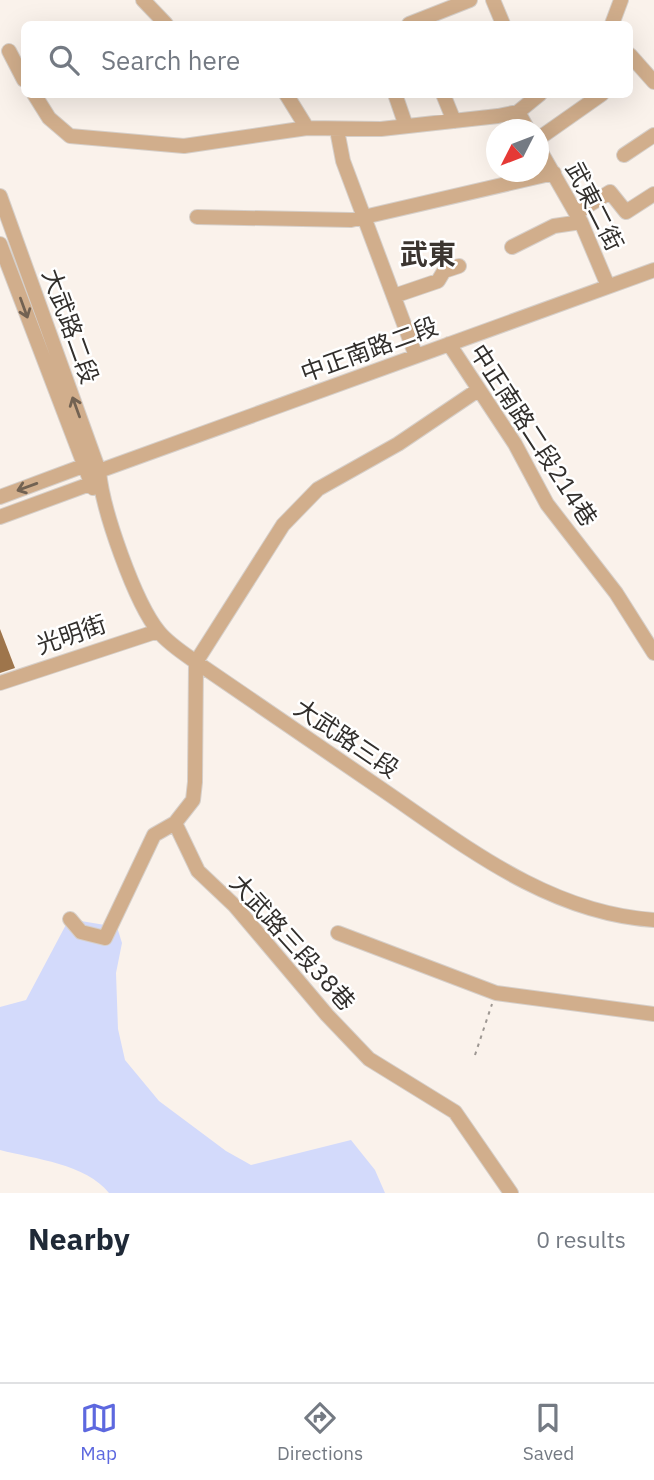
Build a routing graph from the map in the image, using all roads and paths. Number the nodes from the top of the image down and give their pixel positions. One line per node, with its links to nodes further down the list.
1 (144, 0): 5 (street)
2 (470, 0): 6 (street)
3 (492, 0): 7 (street)
4 (621, 0): 8 (street)
5 (163, 21)
6 (417, 21)
7 (502, 21)
8 (613, 21)
9 (9, 51): 10 (street)
10 (21, 74)
11 (36, 98): 21 (street)
12 (288, 98): 21 (street)
13 (396, 98): 20 (street)
14 (445, 98): 19 (street)
15 (535, 98): 17 (street)
16 (596, 98): 23 (street)
17 (518, 112): 18 (street); 19 (street)
18 (522, 119)
19 (454, 121): 20 (street)
20 (406, 126): 22 (street)
21 (307, 128): 22 (street)
22 (337, 130): 31 (street)
23 (549, 131)
24 (654, 135): 25 (street)
25 (624, 155)
26 (549, 165): 27 (street, 武東二街)
27 (554, 173): 31 (street); 32 (street, 武東二街)
28 (654, 194): 32 (street)
29 (0, 196): 43 (street, 大武路二段, one-way to 29)
30 (197, 217): 31 (street)
31 (365, 218): 38 (street)
32 (578, 218): 34 (street); 37 (street, 武東二街)
33 (0, 244): 42 (street, 大武路二段, one-way to 42)
34 (512, 247)
35 (459, 266): 38 (street)
36 (654, 270): 37 (street, 中正南路二段)
37 (608, 286): 39 (street, 中正南路二段)
38 (394, 296): 40 (street)
39 (449, 344): 40 (street, 中正南路二段); 41 (street, 中正南路二段214巷)
40 (416, 356): 43 (street, 中正南路二段)
41 (478, 390): 49 (street, 中正南路二段214巷); 50 (street)
42 (83, 466): 43 (street); 44 (street, 大武路二段); 45 (street, one-way to 45)
43 (99, 471): 44 (street); 46 (street, 大武路三段)
44 (90, 484): 46 (street, 大武路三段); 47 (street)
45 (0, 496)
46 (101, 496): 48 (street, 大武路三段)
47 (0, 517)
48 (158, 631): 50 (street, 大武路三段); 51 (street, 光明街)
49 (654, 653)
50 (196, 662): 52 (street); 54 (street, 大武路三段)
51 (0, 683)
52 (175, 823): 53 (street); 59 (street, 大武路三段38巷)
53 (70, 919)
54 (654, 920)
55 (338, 933): 56 (street)
56 (496, 993): 57 (street); 58 (path)
57 (654, 1014)
58 (475, 1055)
59 (511, 1193)

